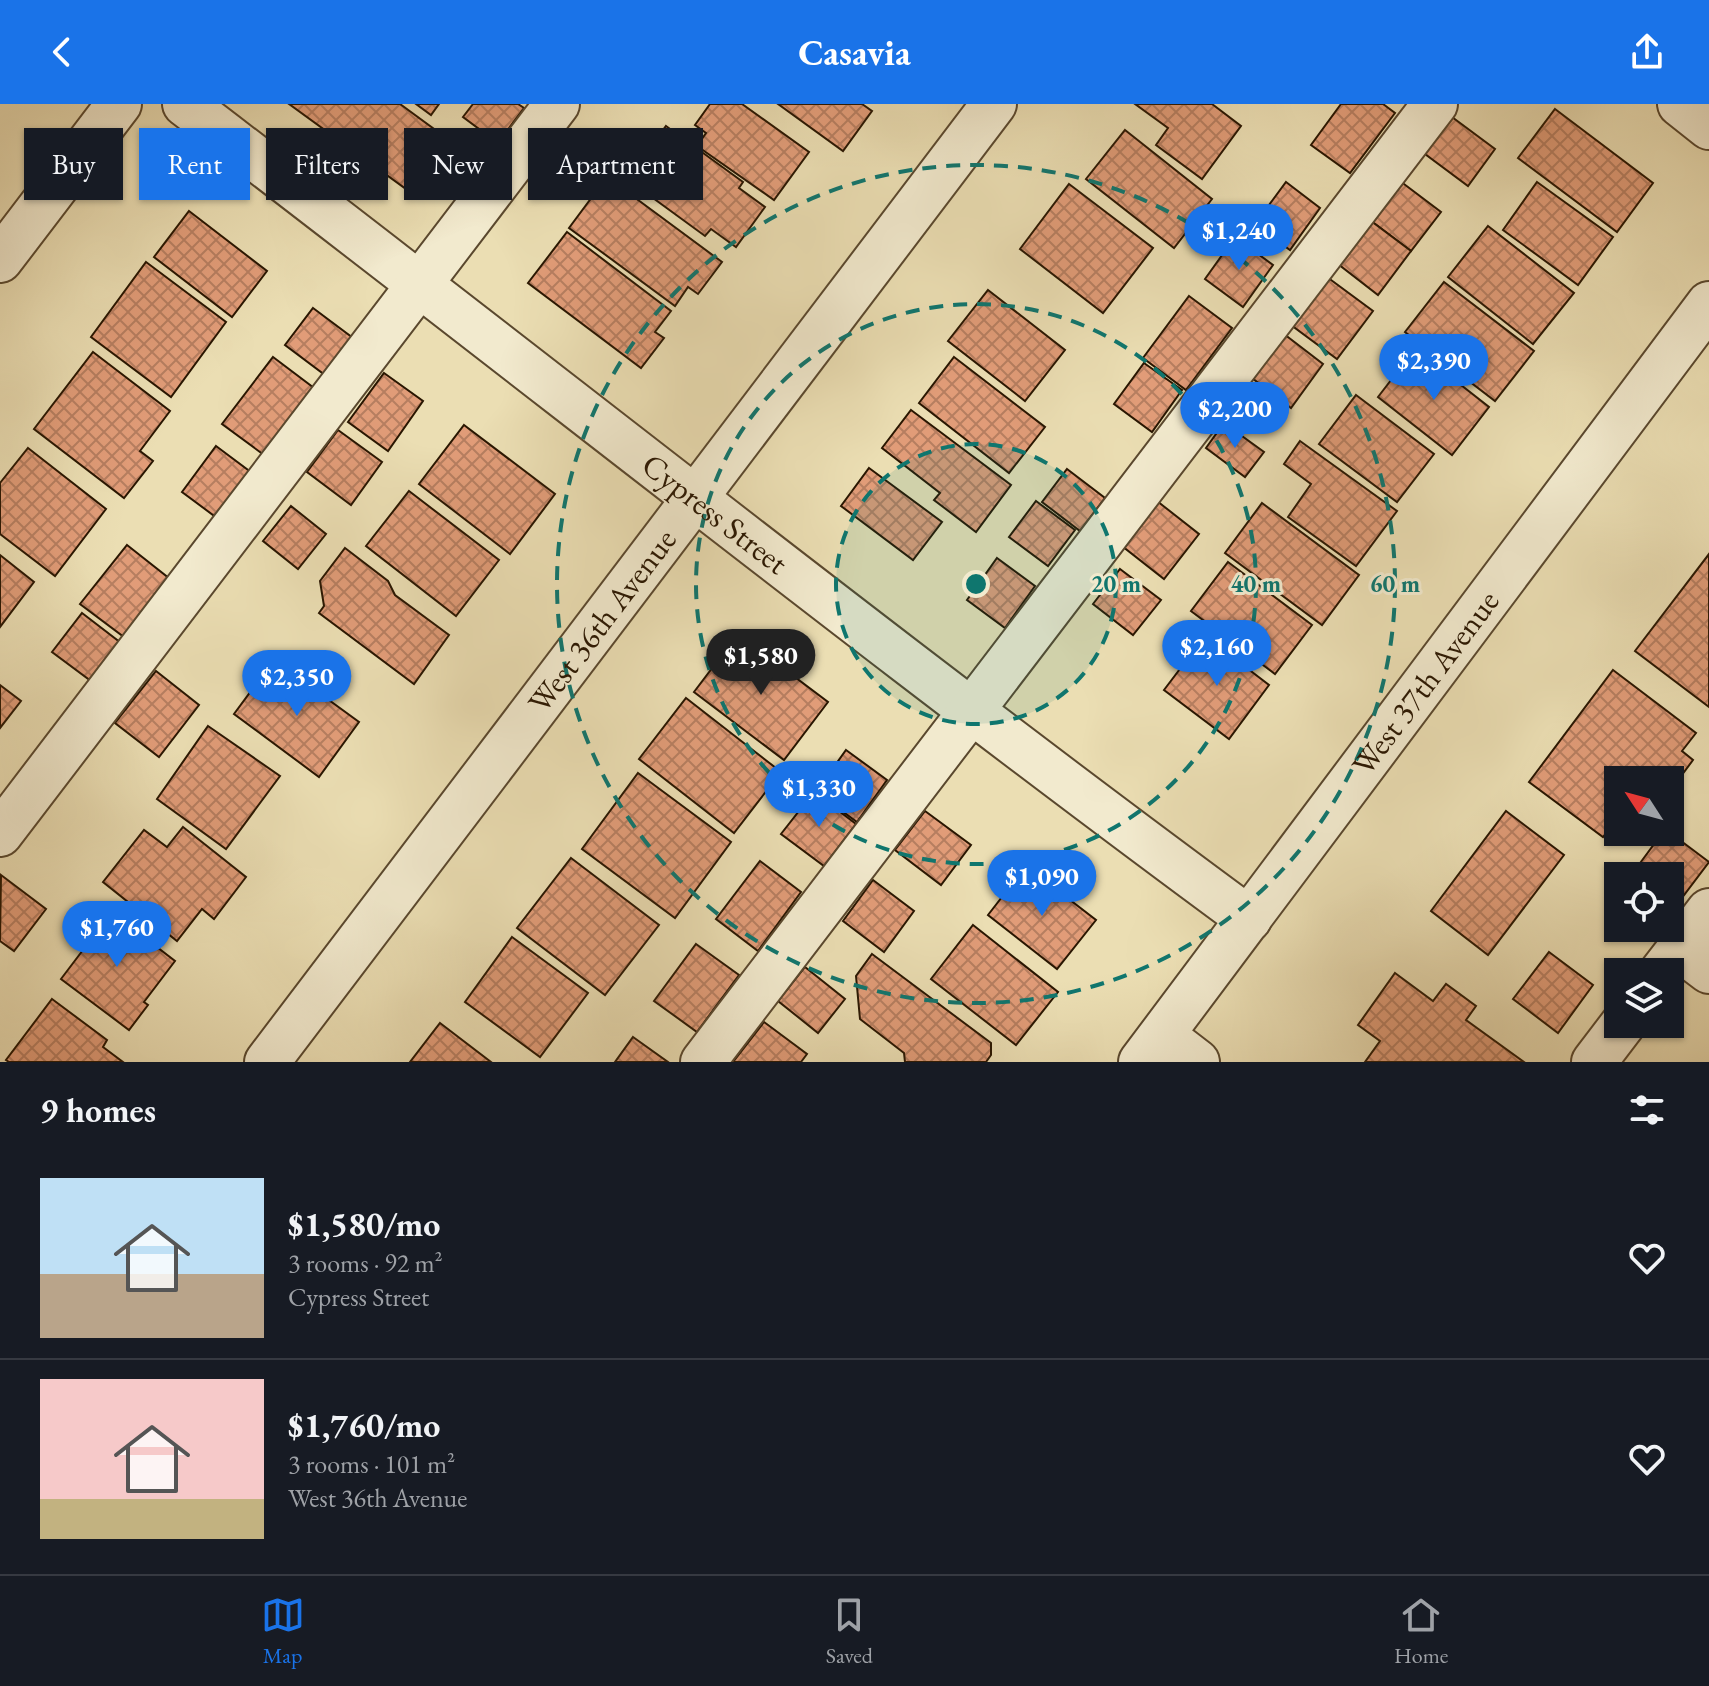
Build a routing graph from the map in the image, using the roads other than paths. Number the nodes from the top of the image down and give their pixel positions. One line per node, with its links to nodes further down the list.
1 (119, 104): 8 (street)
2 (185, 104): 9 (street, Cypress Street)
3 (557, 104): 9 (street)
4 (994, 104): 11 (street, West 36th Avenue)
5 (1435, 104): 12 (street)
6 (1680, 104): 7 (street)
7 (1709, 127)
8 (0, 260)
9 (420, 283): 11 (street, Cypress Street); 13 (street)
10 (1709, 304): 15 (street, West 37th Avenue)
11 (696, 499): 12 (street, Cypress Street); 19 (street, West 36th Avenue)
12 (970, 710): 15 (street, Cypress Street); 20 (street)
13 (0, 834)
14 (1709, 911): 16 (street)
15 (1249, 919): 18 (street, West 37th Avenue)
16 (1684, 964)
17 (1612, 1038): 22 (street)
18 (1151, 1048): 21 (street)
19 (267, 1062)
20 (703, 1062)
21 (1197, 1062)
22 (1594, 1062)

